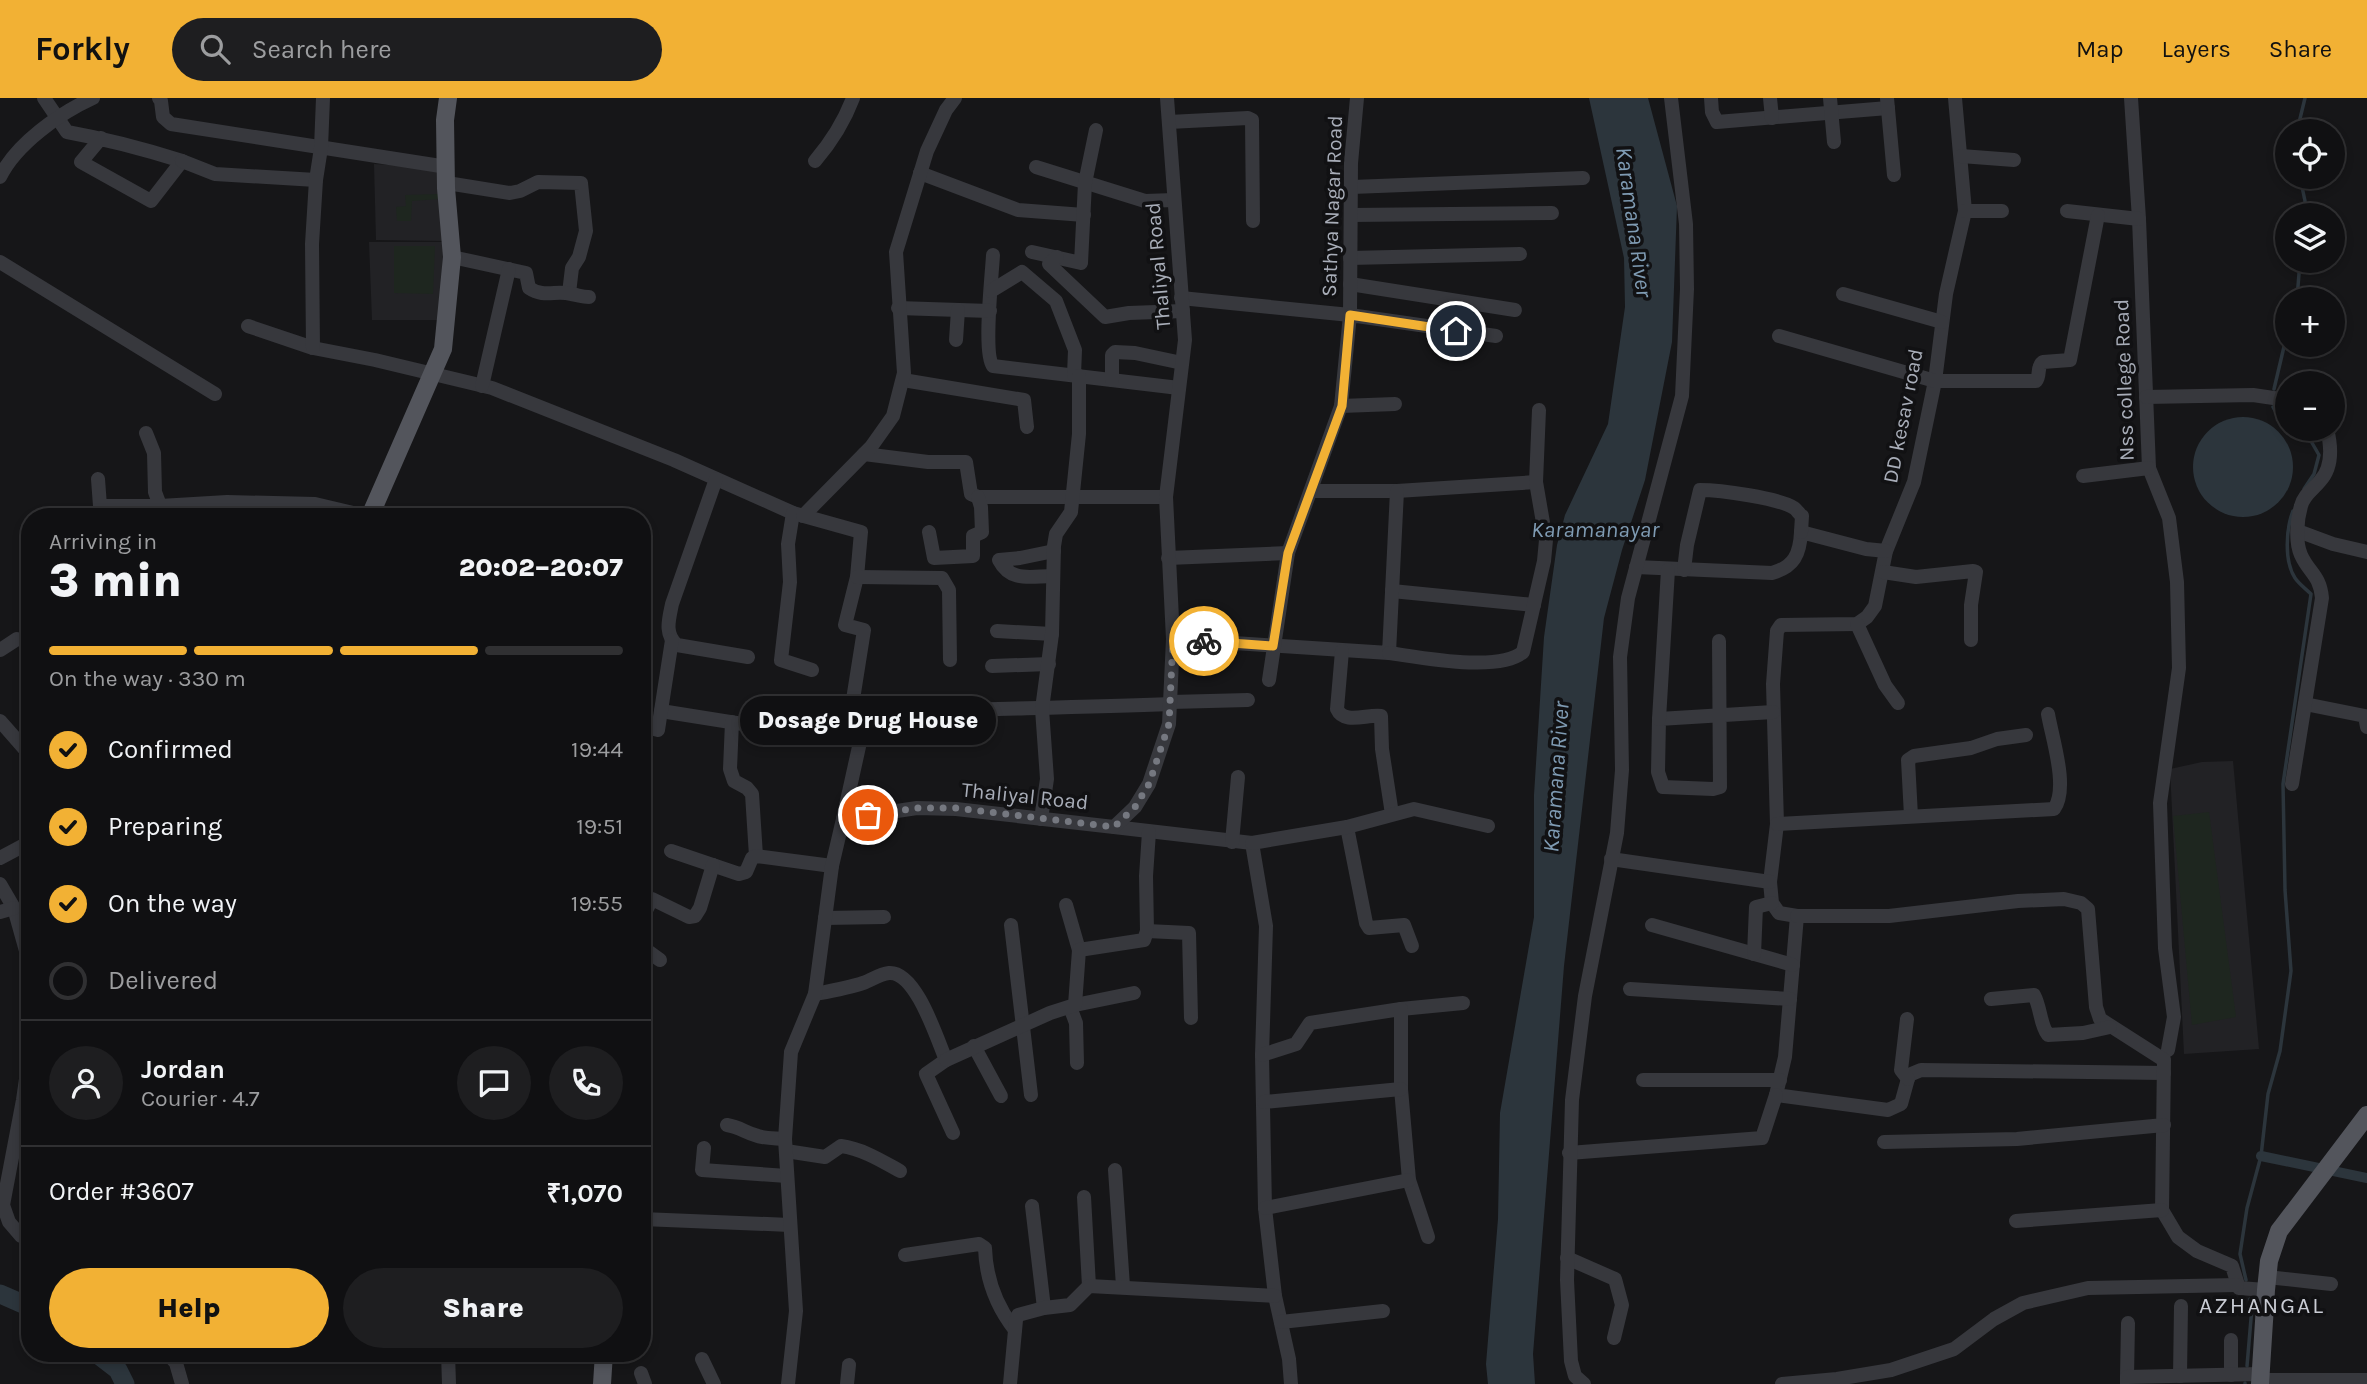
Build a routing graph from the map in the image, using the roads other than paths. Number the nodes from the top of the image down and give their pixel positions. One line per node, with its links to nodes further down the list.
1 (44, 98): 19 (street)
2 (93, 98): 19 (street)
3 (159, 98): 24 (street)
4 (323, 98): 24 (street)
5 (448, 98): 31 (main road)
6 (853, 98): 28 (street)
7 (955, 98): 30 (street)
8 (1167, 98): 20 (street, Thaliyal Road)
9 (1357, 98): 37 (street, Sathya Nagar Road)
10 (1671, 98): 118 (street)
11 (1711, 98): 18 (street)
12 (1770, 98): 18 (street)
13 (1830, 98): 17 (street)
14 (1955, 98): 25 (street, DD kesav road)
15 (2132, 98): 46 (street, Nss college Road)
16 (1887, 103): 17 (street); 32 (street)
17 (1833, 113): 18 (street); 23 (street)
18 (1772, 118)
19 (56, 119): 22 (street); 33 (street)
20 (1169, 122): 38 (street, Thaliyal Road); 47 (street)
21 (1096, 130): 36 (street)
22 (101, 138): 27 (street); 27 (street)
23 (1834, 142)
24 (321, 148): 31 (street); 35 (street)
25 (1961, 156): 26 (street); 39 (street, DD kesav road)
26 (2014, 160)
27 (182, 161): 35 (street)
28 (815, 161)
29 (1036, 167): 36 (street)
30 (920, 173): 43 (street); 63 (street)
31 (447, 175): 51 (main road); 58 (street)
32 (1894, 175)
33 (0, 177)
34 (1583, 178): 37 (street)
35 (316, 180): 74 (street)
36 (1085, 183): 38 (street); 43 (street)
37 (1352, 187): 44 (street, Sathya Nagar Road)
38 (1174, 200): 62 (street, Thaliyal Road)
39 (1965, 211): 40 (street); 68 (street, DD kesav road)
40 (2002, 211)
41 (2067, 211): 45 (street)
42 (1552, 213): 44 (street)
43 (1084, 215): 52 (street)
44 (1351, 215): 53 (street, Sathya Nagar Road)
45 (2098, 215): 46 (street); 80 (street)
46 (2139, 219): 84 (street, Nss college Road)
47 (1253, 220)
48 (1032, 252): 52 (street)
49 (1520, 254): 53 (street)
50 (993, 255): 57 (street)
51 (452, 257): 55 (street); 76 (main road)
52 (1057, 257): 62 (street, Sathya Nagar Road)
53 (1350, 258): 56 (street, Sathya Nagar Road)
54 (0, 262): 83 (street)
55 (509, 268): 58 (street); 81 (street)
56 (1350, 284): 61 (street); 67 (street, Sathya Nagar Road)
57 (991, 291): 65 (street); 77 (street)
58 (569, 293): 60 (street)
59 (1843, 294): 68 (street)
60 (589, 297)
61 (1467, 303): 66 (street); 70 (street)
62 (1182, 305): 67 (street, Sathya Nagar Road); 75 (street, Thaliyal Road)
63 (898, 308): 64 (street); 78 (street)
64 (958, 310): 65 (street); 73 (street)
65 (990, 310): 77 (street)
66 (1515, 310)
67 (1350, 315): 70 (street); 87 (street)
68 (1942, 322): 80 (street, DD kesav road)
69 (248, 326): 74 (street)
70 (1462, 332): 71 (street)
71 (1496, 336)
72 (1779, 336): 80 (street)
73 (956, 340)
74 (313, 348): 76 (street)
75 (1182, 363): 79 (street); 82 (street, Thaliyal Road)
76 (432, 374): 81 (street); 107 (main road)
77 (1077, 376): 79 (street); 102 (street)
78 (903, 380): 89 (street); 92 (street)
79 (1112, 380): 82 (street)
80 (1935, 382): 113 (street, DD kesav road)
81 (482, 386): 96 (street)
82 (1179, 388): 101 (street, Thaliyal Road)
83 (215, 394)
84 (2146, 397): 85 (street); 93 (street, Nss college Road)
85 (2275, 399)
86 (1395, 404): 87 (street)
87 (1342, 406): 98 (street)
88 (1539, 410): 97 (street)
89 (1027, 427)
90 (146, 433): 104 (street)
91 (2330, 441): 109 (street)
92 (864, 454): 100 (street); 108 (street)
93 (2148, 468): 94 (street); 215 (street, Nss college Road)
94 (2083, 476)
95 (98, 479): 103 (street)
96 (716, 479): 108 (street); 132 (street)
97 (1535, 482): 99 (street); 126 (street)
98 (1312, 491): 99 (street); 115 (street)
99 (1397, 491): 125 (street)
100 (978, 496): 102 (street); 116 (street)
101 (1166, 497): 102 (street); 117 (street, Thaliyal Road)
102 (1073, 498): 112 (street)
103 (125, 508)
104 (161, 508)
105 (184, 508): 106 (street)
106 (336, 508)
107 (373, 508)
108 (798, 515): 122 (street); 143 (street)
109 (2298, 531): 114 (street); 148 (street)
110 (929, 532): 116 (street)
111 (1801, 532): 113 (street); 120 (street); 120 (street)
112 (1054, 551): 123 (street); 123 (street)
113 (1886, 551): 121 (street, DD kesav road)
114 (2367, 552)
115 (1288, 553): 117 (street); 135 (street)
116 (934, 558): 124 (street)
117 (1168, 558): 131 (street, Thaliyal Road)
118 (1636, 566): 119 (street); 180 (street)
119 (1668, 570): 120 (street); 156 (street)
120 (1684, 570)
121 (1883, 572): 127 (street, DD kesav road); 133 (street)
122 (857, 576): 124 (street); 151 (street)
123 (1054, 576): 129 (street)
124 (934, 577): 140 (street)
125 (1392, 591): 126 (street); 138 (street)
126 (1534, 605): 138 (street)
127 (1857, 624): 147 (street); 152 (street)
128 (997, 631): 129 (street)
129 (1052, 634): 141 (street)
130 (18, 639): 136 (street)
131 (1173, 639): 135 (street); 146 (street, Thaliyal Road)
132 (672, 640): 139 (street); 150 (street)
133 (1971, 640)
134 (1718, 641): 155 (street)
135 (1273, 646): 137 (street); 144 (street)
136 (0, 650)
137 (1342, 651): 138 (street); 165 (street)
138 (1389, 653)
139 (748, 657)
140 (950, 660)
141 (1049, 664): 142 (street); 149 (street)
142 (992, 666)
143 (812, 670)
144 (1269, 680)
145 (1248, 700): 146 (street)
146 (1171, 703): 149 (street); 171 (street, Thaliyal Road)
147 (1898, 703)
148 (2305, 704): 157 (street); 164 (street)
149 (1042, 709): 154 (street); 168 (street)
150 (661, 711): 159 (street); 160 (street)
151 (851, 712): 154 (street); 159 (street)
152 (1773, 712): 155 (street); 169 (street)
153 (2048, 714): 166 (street)
154 (866, 715): 167 (street)
155 (1720, 716): 156 (street); 156 (street)
156 (1660, 719)
157 (2366, 720)
158 (0, 721): 162 (street)
159 (733, 722): 178 (street)
160 (651, 728)
161 (2026, 735): 166 (street)
162 (21, 745)
163 (1238, 778): 174 (street)
164 (2292, 784)
165 (1392, 814): 170 (street); 172 (street)
166 (1911, 816): 169 (street)
167 (843, 819): 168 (street, Thaliyal Road); 182 (street)
168 (1041, 819): 171 (street, Thaliyal Road)
169 (1777, 824): 183 (street)
170 (1488, 826)
171 (1114, 827): 173 (street)
172 (1347, 827): 175 (street); 196 (street)
173 (1149, 832): 174 (street); 195 (street)
174 (1232, 842): 175 (street)
175 (1252, 843): 216 (street)
176 (21, 847): 179 (street)
177 (671, 851): 181 (street)
178 (757, 856): 181 (street); 182 (street)
179 (0, 858)
180 (1611, 859): 183 (street); 236 (street)
181 (713, 865): 185 (street)
182 (832, 866): 191 (street)
183 (1770, 882): 186 (street)
184 (0, 884): 188 (street)
185 (651, 901)
186 (1772, 903): 190 (street); 199 (street)
187 (1066, 905): 197 (street)
188 (7, 910): 192 (street)
189 (884, 916): 191 (street)
190 (1797, 916): 201 (street); 213 (street)
191 (825, 918): 204 (street)
192 (21, 925)
193 (1011, 925): 212 (street)
194 (1652, 925): 199 (street)
195 (1147, 931): 197 (street); 210 (street)
196 (1412, 946)
197 (1079, 950): 208 (street)
198 (651, 954): 200 (street)
199 (1754, 954): 201 (street)
200 (660, 960)
201 (1793, 965): 205 (street)
202 (1630, 989): 205 (street)
203 (1134, 993): 208 (street)
204 (815, 995): 217 (street); 234 (street)
205 (1790, 999): 222 (street)
206 (1991, 999): 213 (street)
207 (1463, 1003): 209 (street)
208 (1073, 1006): 212 (street); 218 (street)
209 (1401, 1009): 216 (street); 223 (street)
210 (1191, 1018)
211 (1908, 1019): 220 (street)
212 (1024, 1026): 214 (street); 224 (street)
213 (2109, 1027): 219 (street)
214 (974, 1046): 217 (street); 226 (street)
215 (2168, 1050)
216 (1262, 1055): 227 (street)
217 (946, 1060): 232 (street)
218 (1077, 1063)
219 (2164, 1073): 220 (street); 231 (street)
220 (1908, 1079): 225 (street)
221 (1643, 1080): 222 (street)
222 (1780, 1080): 225 (street)
223 (1401, 1089): 227 (street); 240 (street)
224 (1031, 1095)
225 (1776, 1095): 236 (street)
226 (1001, 1096)
227 (1264, 1102): 243 (street)
228 (21, 1110): 248 (street)
229 (2367, 1115): 252 (main road)
230 (727, 1125): 234 (street)
231 (2164, 1125): 233 (street); 244 (street)
232 (953, 1133)
233 (1884, 1142)
234 (785, 1145): 238 (street); 239 (street)
235 (704, 1148): 239 (street)
236 (1569, 1153): 251 (street)
237 (1115, 1170): 256 (street)
238 (900, 1171)
239 (787, 1176): 247 (street)
240 (1409, 1180): 243 (street); 249 (street)
241 (1084, 1197): 255 (street)
242 (1032, 1206): 259 (street)
243 (1265, 1208): 257 (street)
244 (2162, 1210): 246 (street); 254 (street)
245 (651, 1219): 247 (street)
246 (2016, 1221)
247 (790, 1224): 280 (street)
248 (21, 1235)
249 (1428, 1237)
250 (905, 1255): 263 (street)
251 (1567, 1258): 264 (street); 284 (street)
252 (2267, 1283): 253 (street); 254 (street); 273 (main road)
253 (2331, 1284)
254 (2237, 1285): 285 (street)
255 (1089, 1286): 256 (street); 259 (street)
256 (1123, 1286): 257 (street)
257 (1275, 1296): 261 (street)
258 (2181, 1306): 272 (street)
259 (1044, 1308): 263 (street)
260 (1383, 1311): 261 (street)
261 (1281, 1322): 283 (street)
262 (2128, 1323): 274 (street)
263 (1015, 1330): 282 (street)
264 (1614, 1338)
265 (2231, 1340): 271 (street)
266 (702, 1359): 279 (street)
267 (175, 1362): 276 (street)
268 (448, 1362): 277 (street)
269 (603, 1362): 278 (main road)
270 (849, 1365): 281 (street)
271 (2231, 1375): 272 (street); 273 (street)
272 (2180, 1376): 274 (street)
273 (2260, 1379): 275 (street)
274 (2127, 1380)
275 (2367, 1380)
276 (182, 1384)
277 (449, 1384)
278 (602, 1384)
279 (714, 1384)
280 (788, 1384)
281 (847, 1384)
282 (1010, 1384)
283 (1291, 1384)
284 (1584, 1384)
285 (1782, 1384)

